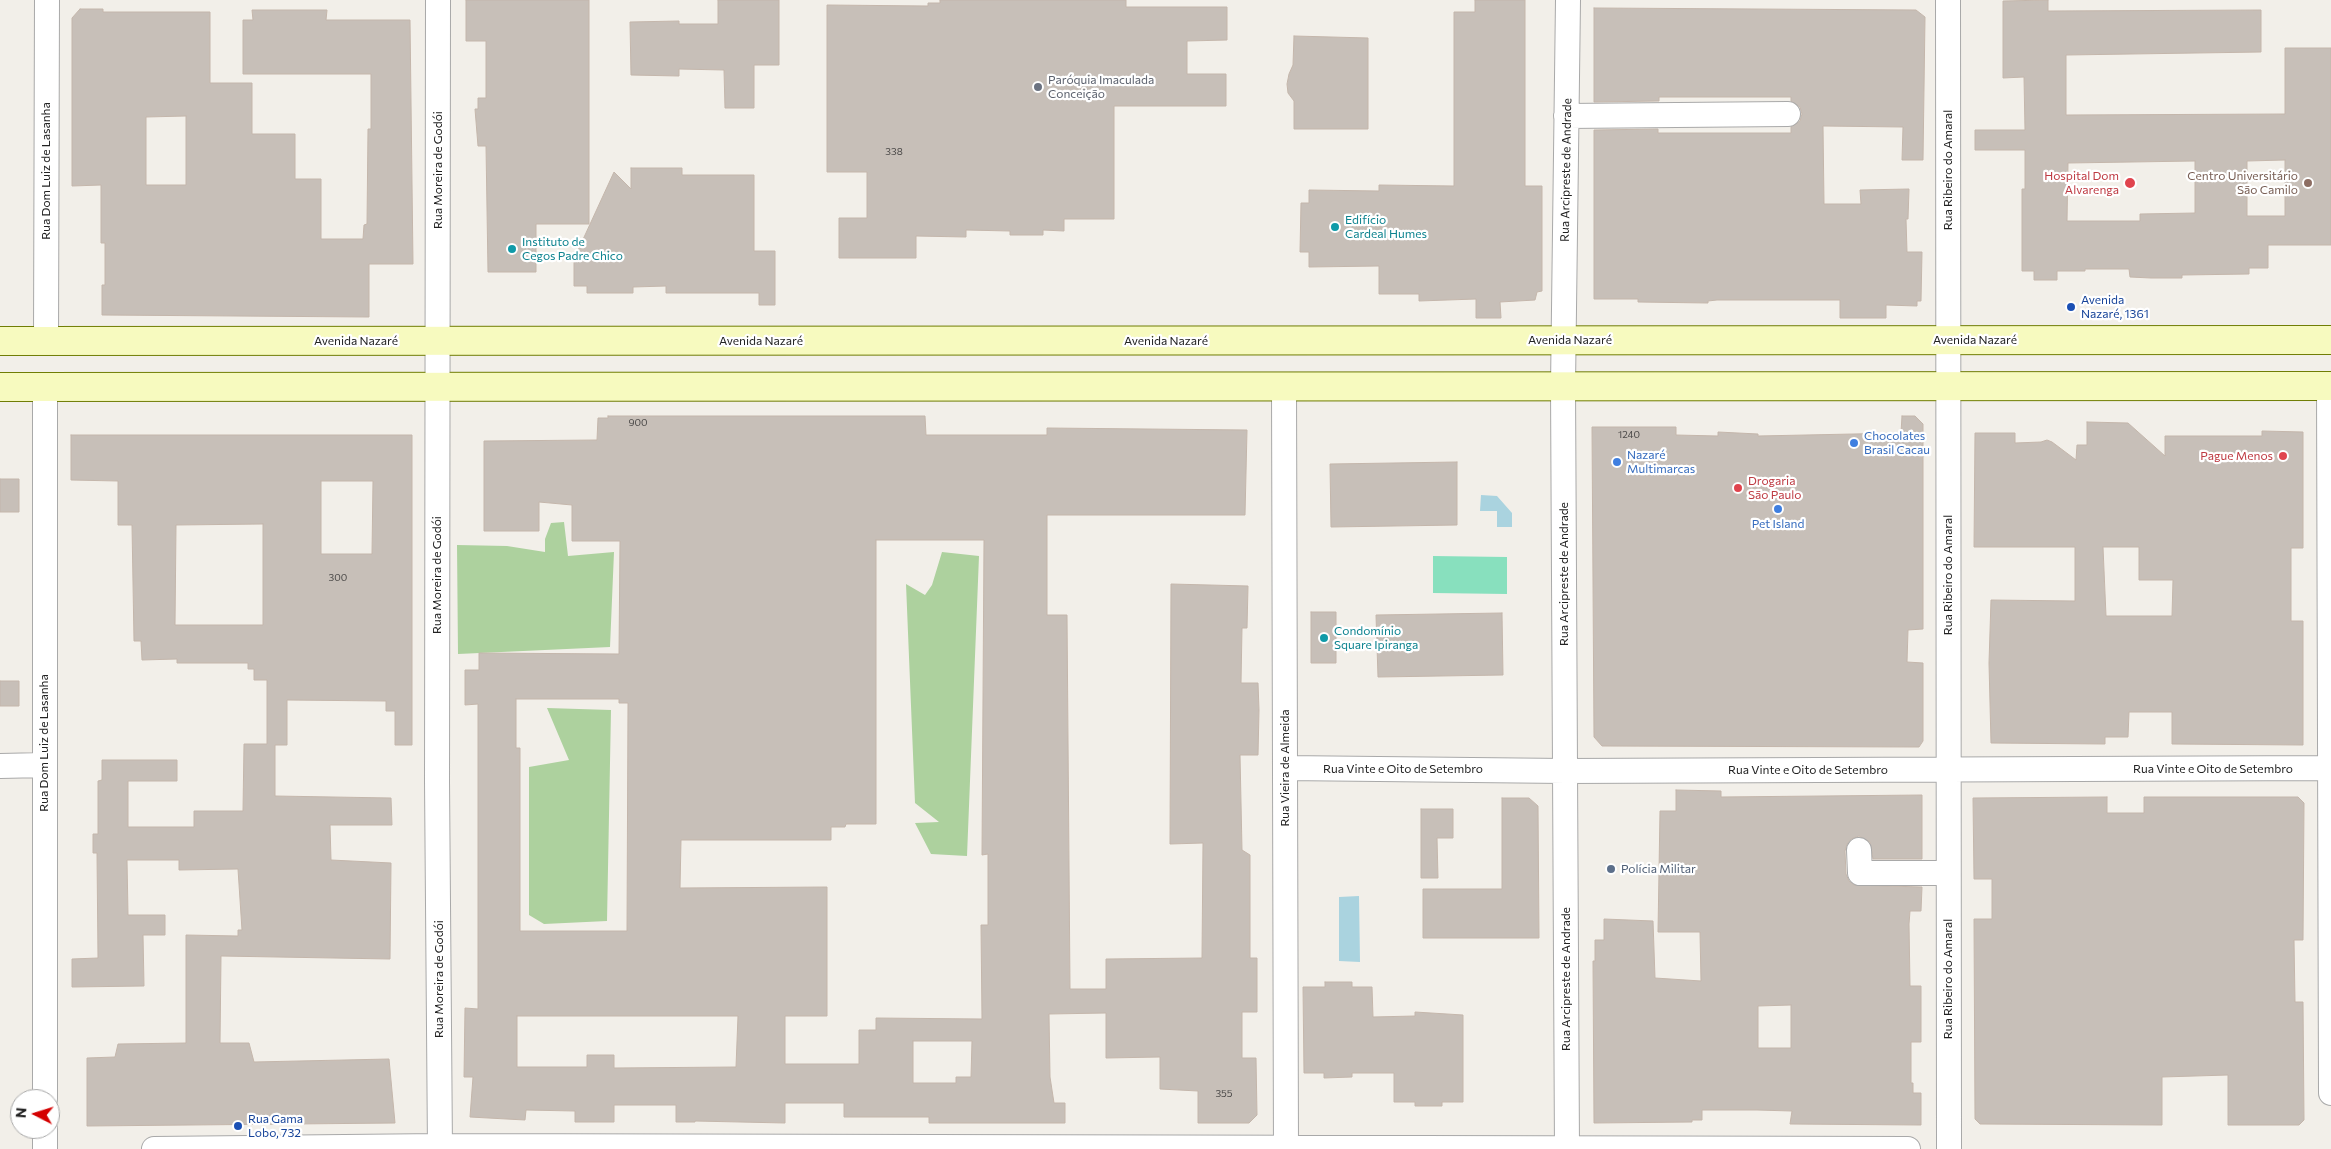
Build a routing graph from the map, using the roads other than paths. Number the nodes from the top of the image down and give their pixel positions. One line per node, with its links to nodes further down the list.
1 (47, 0): 10 (street, Rua Dom Luiz de Lasanha)
2 (438, 0): 11 (street, Rua Moreira de Godói)
3 (1568, 0): 6 (street, Rua Arcipreste de Andrade)
4 (1948, 0): 7 (street, Rua Ribeiro do Amaral)
5 (1788, 114): 6 (street)
6 (1566, 116): 12 (street, Rua Arcipreste de Andrade)
7 (1948, 340): 8 (main road, Avenida Nazaré); 12 (main road, Avenida Nazaré); 16 (street, Rua Ribeiro do Amaral)
8 (2331, 340)
9 (0, 341): 10 (main road, Avenida Nazaré)
10 (46, 341): 11 (main road, Avenida Nazaré)
11 (437, 341): 12 (main road, Avenida Nazaré); 13 (street, Rua Moreira de Godói)
12 (1564, 341): 15 (street, Rua Arcipreste de Andrade)
13 (438, 386): 14 (main road); 19 (main road); 30 (street, Rua Moreira de Godói)
14 (1284, 386): 15 (main road); 22 (street, Rua Vieira de Almeida)
15 (1563, 386): 16 (main road); 25 (street, Rua Arcipreste de Andrade)
16 (1948, 386): 17 (main road); 24 (street, Rua Ribeiro do Amaral)
17 (2330, 386): 23 (street)
18 (0, 387): 19 (main road)
19 (45, 387): 20 (street, Rua Dom Luiz de Lasanha)
20 (44, 765): 21 (street); 28 (street, Rua Dom Luiz de Lasanha)
21 (0, 766)
22 (1285, 768): 25 (street, Rua Vinte e Oito de Setembro); 32 (street, Rua Vieira de Almeida)
23 (2330, 768): 24 (street, Rua Vinte e Oito de Setembro); 29 (street)
24 (1948, 770): 25 (street, Rua Vinte e Oito de Setembro); 27 (street, Rua Ribeiro do Amaral)
25 (1565, 771): 34 (street, Rua Arcipreste de Andrade)
26 (1859, 850): 27 (street)
27 (1948, 874): 36 (street, Rua Ribeiro do Amaral)
28 (45, 1089)
29 (2331, 1093)
30 (440, 1147): 31 (street); 33 (street)
31 (950, 1148): 32 (street)
32 (1286, 1148): 34 (street)
33 (154, 1149)
34 (1567, 1149): 35 (street)
35 (1908, 1149)
36 (1949, 1149)

